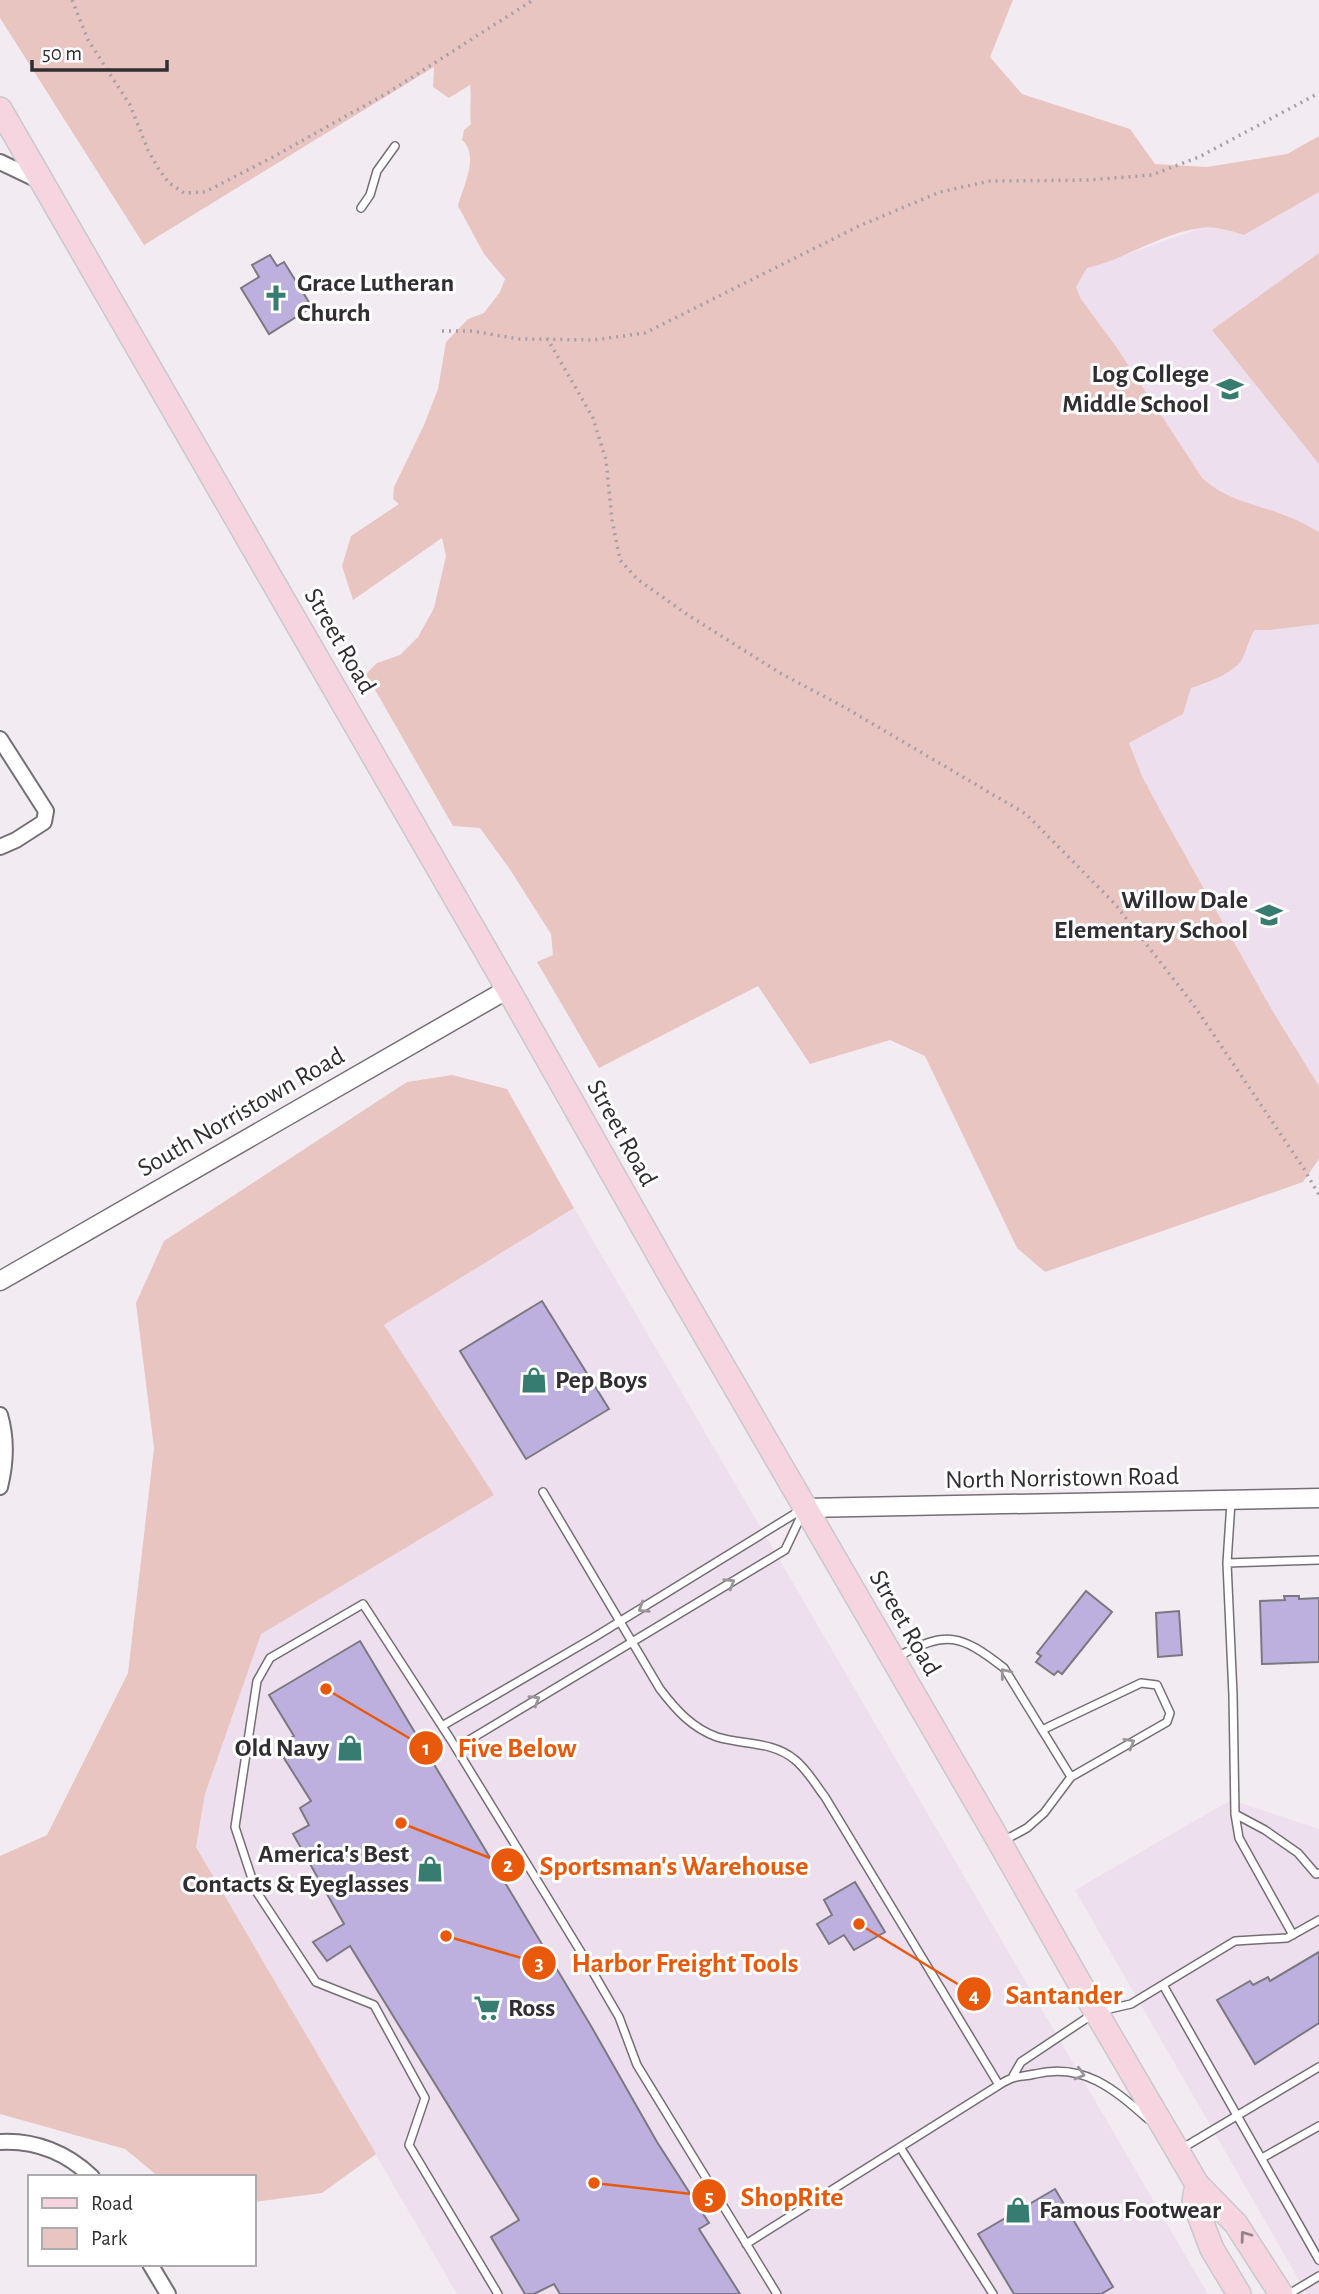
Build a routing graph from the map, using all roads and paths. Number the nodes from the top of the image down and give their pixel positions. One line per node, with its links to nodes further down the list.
1 (72, 0): 2 (path)
2 (533, 0)
3 (1319, 93): 10 (path)
4 (0, 108): 7 (main road, Street Road)
5 (395, 146): 8 (lane)
6 (0, 162): 7 (street)
7 (43, 183): 13 (main road, Street Road)
8 (361, 208)
9 (442, 331): 10 (path)
10 (547, 338): 14 (path)
11 (0, 739): 12 (street)
12 (0, 847)
13 (508, 989): 15 (street, South Norristown Road); 21 (main road, Street Road)
14 (1319, 1195)
15 (0, 1281)
16 (0, 1415): 17 (street)
17 (0, 1487)
18 (542, 1492): 24 (lane)
19 (1319, 1499): 20 (street, North Norristown Road)
20 (1231, 1501): 21 (street, North Norristown Road); 23 (lane)
21 (805, 1508): 24 (lane, one-way to 24); 25 (lane, one-way to 21); 26 (main road, Street Road)
22 (1319, 1560): 23 (lane)
23 (1227, 1563): 31 (lane)
24 (621, 1621): 25 (lane); 27 (lane)
25 (633, 1641): 29 (lane, one-way to 25); 40 (lane)
26 (894, 1659): 28 (lane, one-way to 26); 32 (main road, Street Road)
27 (442, 1726): 29 (lane); 54 (lane)
28 (1042, 1730): 30 (lane); 30 (lane, one-way to 28)
29 (456, 1748): 49 (lane)
30 (1071, 1777): 32 (lane)
31 (1235, 1814): 33 (lane); 35 (lane)
32 (1000, 1843): 37 (main road, Street Road)
33 (1319, 1873)
34 (1319, 1920): 35 (lane)
35 (1293, 1935): 36 (lane)
36 (1163, 1985): 37 (lane); 41 (lane)
37 (1096, 2012): 39 (lane); 45 (main road, Street Road)
38 (1319, 2067): 41 (lane)
39 (1013, 2076): 40 (lane); 45 (lane, one-way to 45)
40 (999, 2085): 44 (lane)
41 (1238, 2115): 45 (lane); 46 (lane)
42 (1319, 2126): 46 (lane)
43 (0, 2142): 47 (street)
44 (900, 2147): 49 (lane); 56 (lane)
45 (1176, 2148): 48 (main road, Street Road)
46 (1262, 2158): 50 (lane)
47 (89, 2175)
48 (1196, 2184): 57 (main road, Street Road); 58 (main road, Street Road, one-way to 48)
49 (747, 2244): 55 (lane)
50 (1319, 2260)
51 (151, 2266): 53 (street)
52 (1319, 2276): 59 (lane)
53 (168, 2294)
54 (498, 2294)
55 (777, 2294)
56 (993, 2294)
57 (1239, 2294)
58 (1281, 2294)
59 (1289, 2294)

